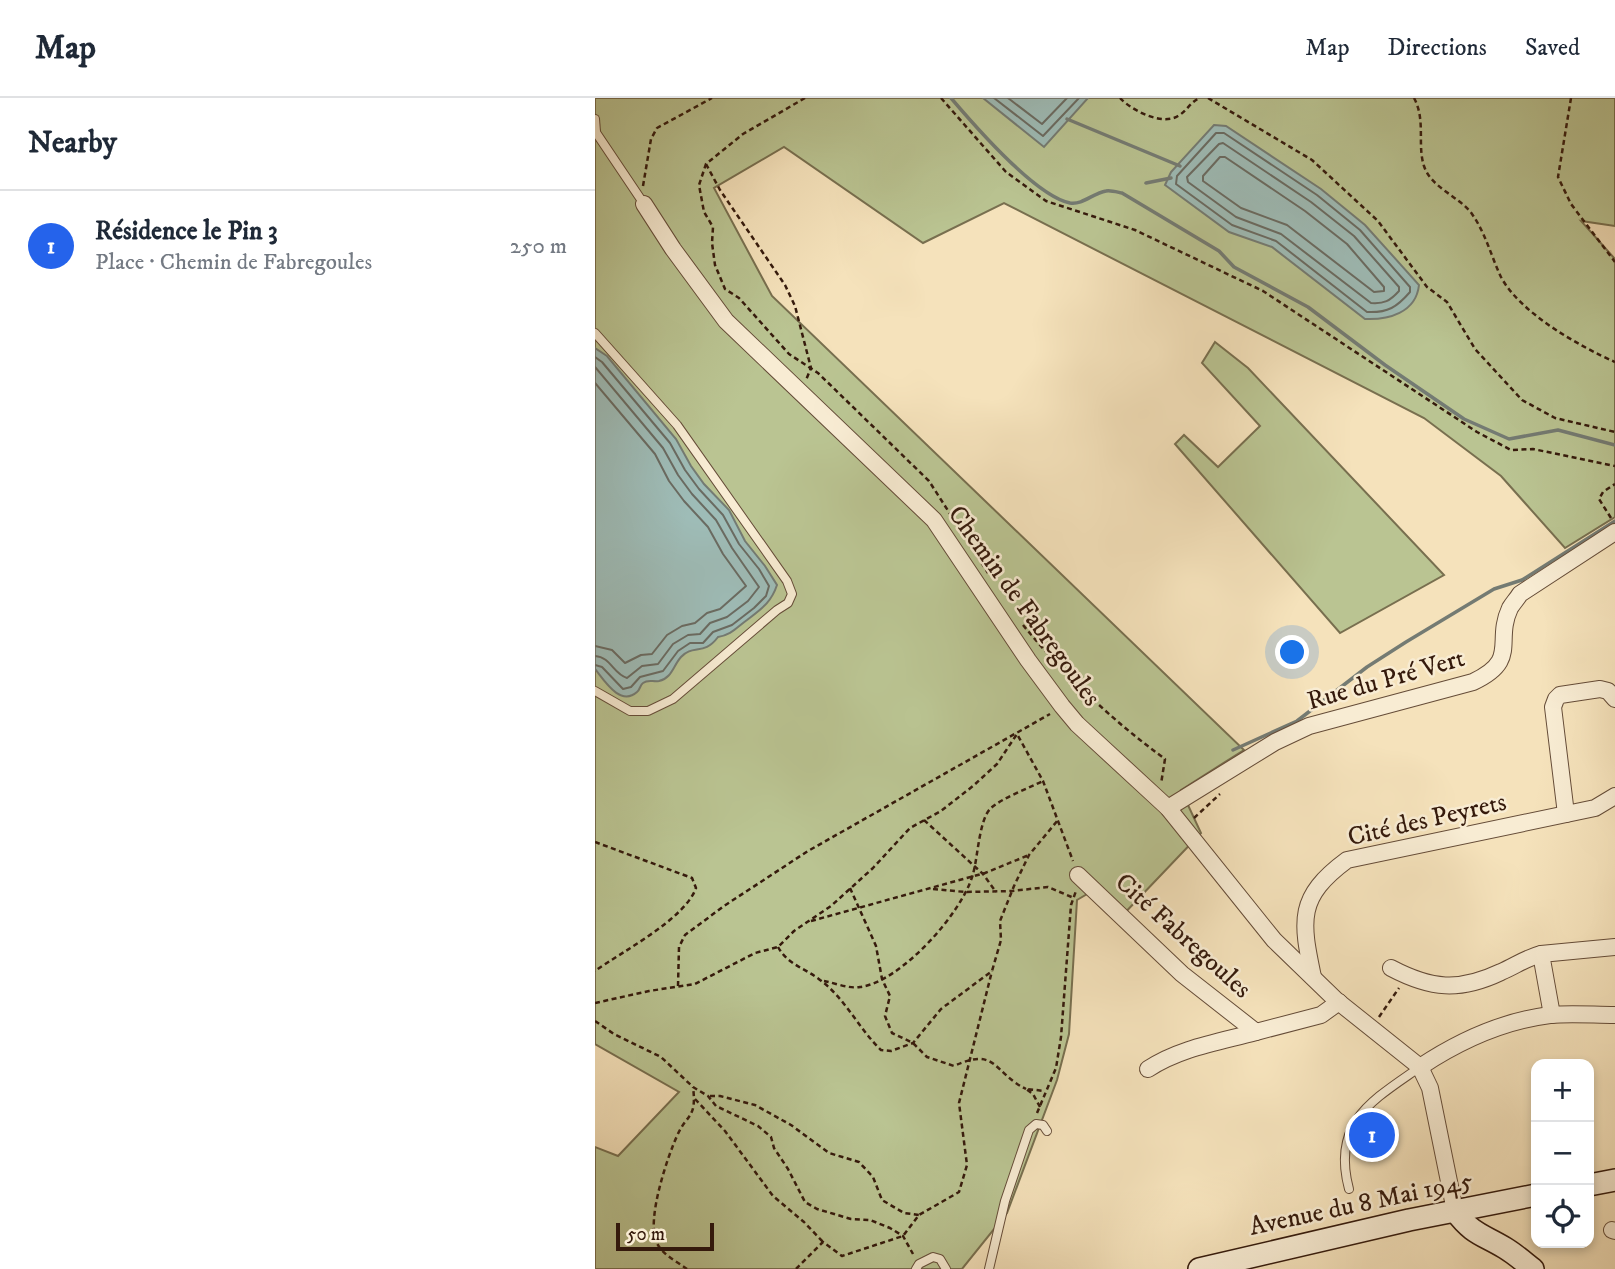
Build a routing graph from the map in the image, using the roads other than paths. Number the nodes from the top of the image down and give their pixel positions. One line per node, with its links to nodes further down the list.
1 (595, 119): 2 (lane)
2 (596, 132): 3 (lane)
3 (642, 202): 9 (street, Chemin de Fabregoules)
4 (595, 333): 6 (lane)
5 (1615, 527): 9 (street, Rue du Pré Vert)
6 (595, 691)
7 (1615, 699): 10 (street)
8 (1615, 796): 10 (street, Cité des Peyrets)
9 (1168, 809): 15 (street, Chemin de Fabregoules)
10 (1566, 814): 15 (street, Cité des Peyrets)
11 (1078, 875): 19 (street, Cité Fabregoules)
12 (1615, 947): 13 (street)
13 (1541, 954): 14 (street); 17 (street)
14 (1391, 968)
15 (1313, 977): 16 (street, Chemin de Fabregoules)
16 (1339, 1002): 19 (street, Cité Fabregoules); 20 (street, Chemin de Fabregoules)
17 (1552, 1015): 18 (street); 20 (street)
18 (1615, 1015)
19 (1256, 1032): 21 (street, Cité Fabregoules)
20 (1420, 1068): 25 (lane); 28 (street, Chemin de Fabregoules)
21 (1148, 1069)
22 (1047, 1131): 33 (lane)
23 (1615, 1180): 24 (main road)
24 (1594, 1184)
25 (1349, 1189)
26 (1531, 1196): 27 (main road, Avenue du 8 Mai 1945)
27 (1481, 1206): 28 (main road, Avenue du 8 Mai 1945); 29 (main road)
28 (1455, 1212): 29 (main road); 30 (main road, Avenue du 8 Mai 1945)
29 (1505, 1248): 35 (main road)
30 (1252, 1262): 34 (main road, Avenue du 8 Mai 1945)
31 (918, 1266): 32 (lane)
32 (946, 1269)
33 (989, 1269)
34 (1199, 1269)
35 (1533, 1269)

